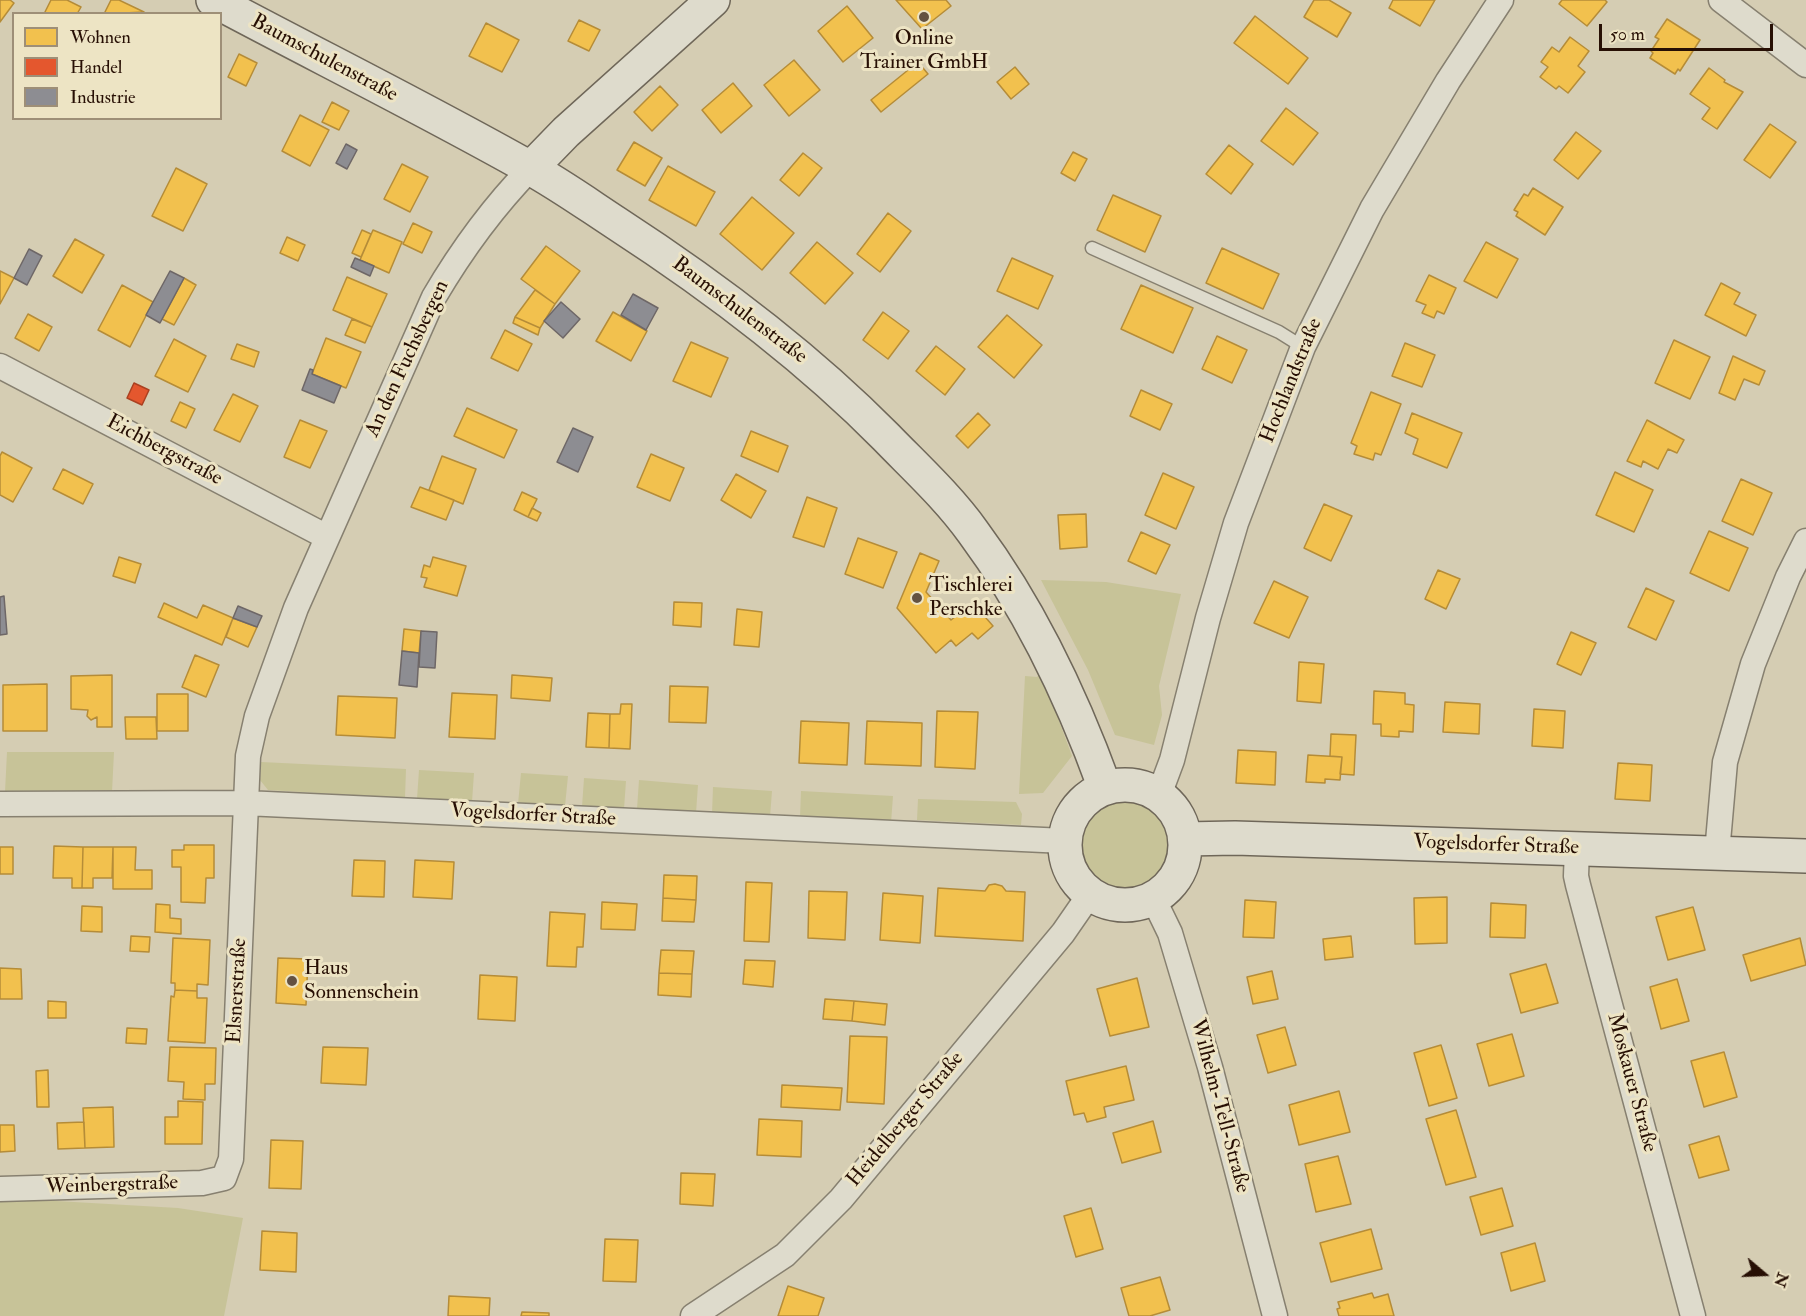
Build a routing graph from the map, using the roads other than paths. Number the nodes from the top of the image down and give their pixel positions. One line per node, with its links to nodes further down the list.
1 (213, 0): 6 (street, Baumschulenstraße)
2 (713, 0): 6 (street, An den Fuchsbergen)
3 (1501, 0): 8 (street, Hochlandstraße)
4 (1721, 0): 5 (street)
5 (1806, 65)
6 (531, 168): 10 (street, An den Fuchsbergen); 12 (street, Baumschulenstraße)
7 (1092, 248): 8 (lane)
8 (1303, 347): 13 (street, Hochlandstraße)
9 (0, 366): 10 (street, Eichbergstraße)
10 (327, 537): 14 (street, An den Fuchsbergen)
11 (1806, 541): 19 (street)
12 (1105, 788): 13 (street); 17 (street)
13 (1159, 795): 16 (street)
14 (245, 803): 15 (street, Vogelsdorfer Straße); 17 (street, Vogelsdorfer Straße); 23 (street, Elsnerstraße)
15 (0, 804)
16 (1185, 839): 18 (street, Vogelsdorfer Straße); 22 (street)
17 (1065, 842): 21 (street)
18 (1577, 848): 19 (street, Vogelsdorfer Straße); 27 (street, Moskauer Straße)
19 (1717, 853): 20 (street, Vogelsdorfer Straße)
20 (1806, 856)
21 (1090, 894): 22 (street); 25 (street, Heidelberger Straße)
22 (1154, 898): 26 (street, Wilhelm-Tell-Straße)
23 (224, 1178): 24 (street, Weinbergstraße)
24 (0, 1189)
25 (693, 1316)
26 (1275, 1316)
27 (1693, 1316)

